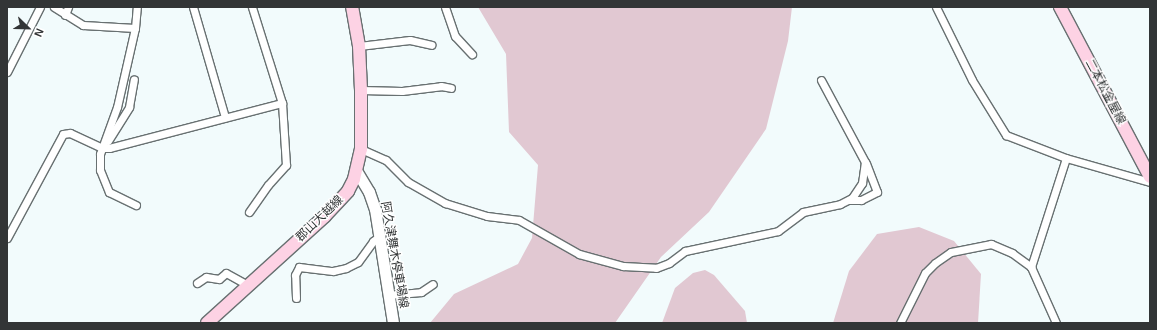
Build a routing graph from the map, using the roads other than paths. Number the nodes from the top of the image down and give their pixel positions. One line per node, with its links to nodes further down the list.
1 (40, 7): 16 (street)
2 (54, 7): 11 (street)
3 (68, 7): 11 (street)
4 (137, 7): 12 (street)
5 (193, 7): 22 (street)
6 (252, 7): 21 (street)
7 (352, 7): 14 (main road, 郡山大越線)
8 (445, 7): 15 (street)
9 (936, 7): 25 (street)
10 (1060, 7): 28 (main road, 二本松金屋線)
11 (64, 15): 12 (street)
12 (135, 28): 23 (street)
13 (431, 45): 14 (street)
14 (359, 46): 20 (main road, 郡山大越線)
15 (472, 54)
16 (7, 72)
17 (134, 79): 23 (street)
18 (821, 80): 26 (street)
19 (451, 88): 20 (street)
20 (361, 90): 24 (main road, 郡山大越線)
21 (282, 103): 22 (street); 32 (street)
22 (225, 117): 23 (street)
23 (102, 148): 31 (street); 34 (street)
24 (361, 149): 27 (main road, 郡山大越線); 30 (street)
25 (1066, 158): 29 (street); 35 (street)
26 (865, 162): 30 (street); 30 (street)
27 (357, 172): 33 (main road, 阿久津舞木停車場線); 38 (main road, 郡山大越線)
28 (1150, 177)
29 (1150, 182)
30 (849, 200)
31 (136, 205)
32 (249, 212)
33 (380, 236): 39 (main road, 阿久津舞木停車場線); 40 (street)
34 (7, 238)
35 (1030, 267): 43 (street); 44 (street)
36 (197, 283): 38 (street)
37 (433, 284): 39 (street)
38 (248, 285): 41 (main road, 郡山大越線)
39 (388, 294): 42 (main road, 阿久津舞木停車場線)
40 (296, 298)
41 (207, 323)
42 (393, 323)
43 (900, 323)
44 (1056, 323)

